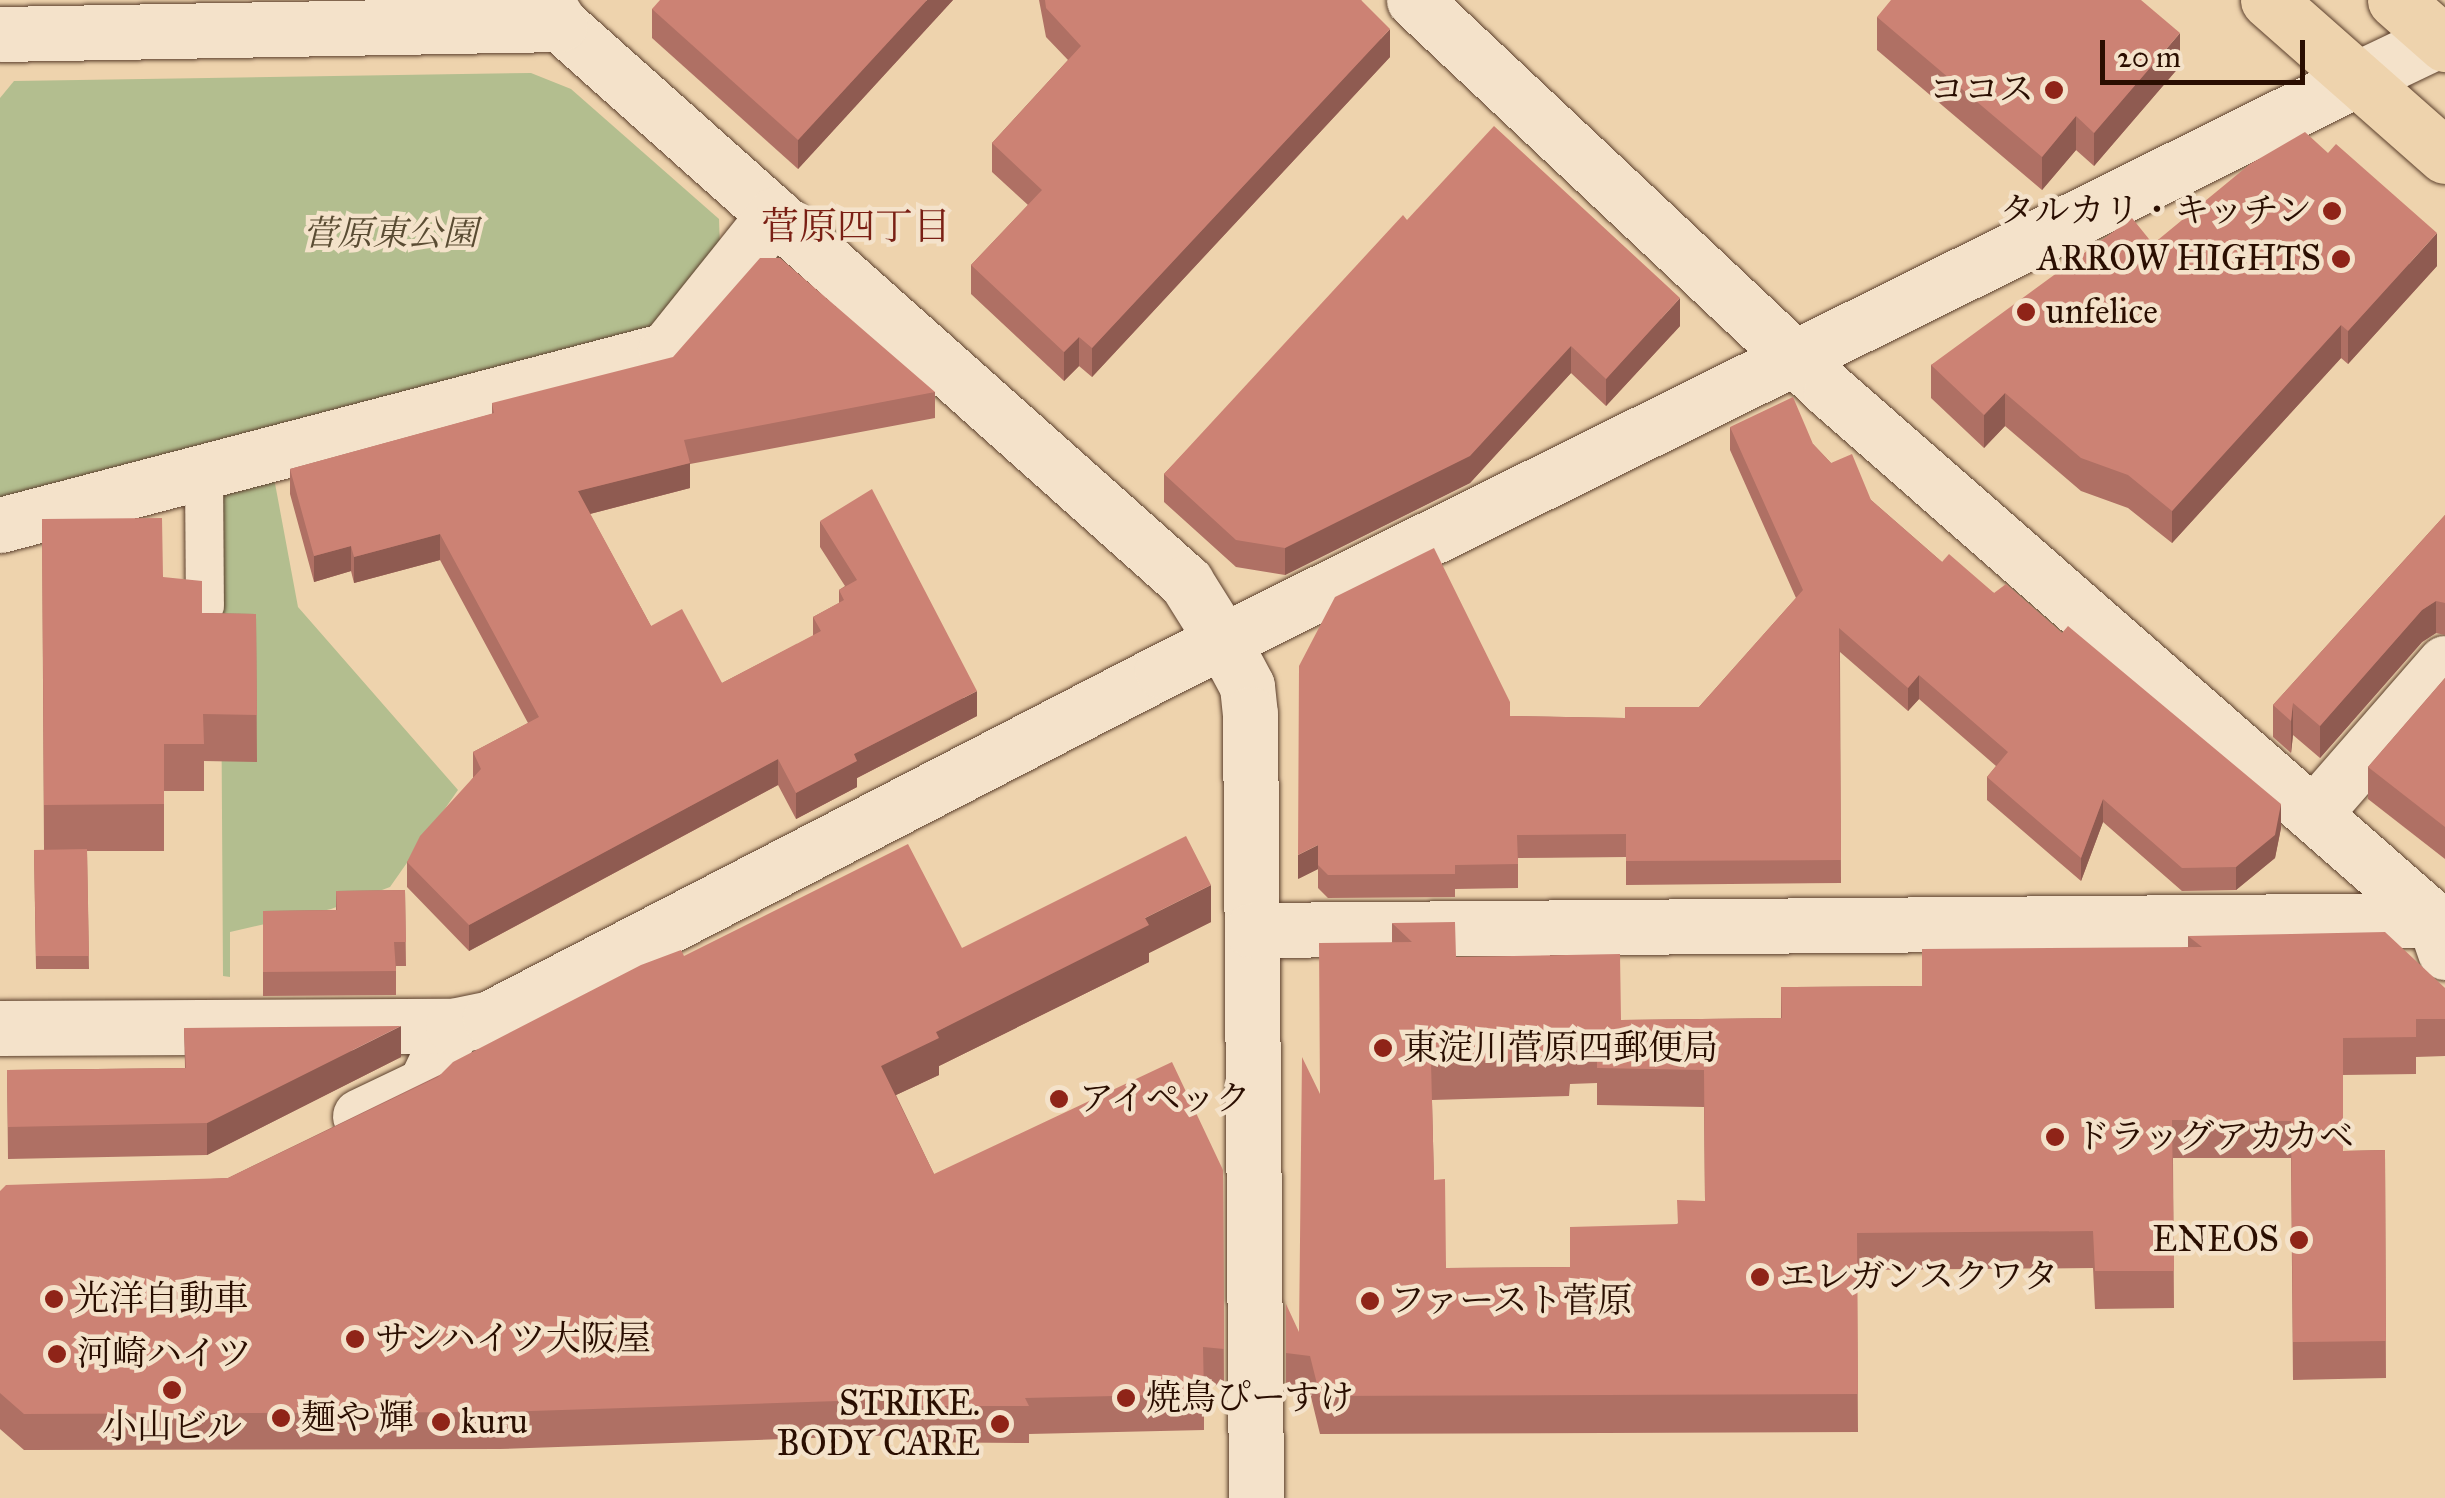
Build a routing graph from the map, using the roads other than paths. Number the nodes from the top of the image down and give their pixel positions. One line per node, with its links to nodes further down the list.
1 (1414, 0): 10 (street)
2 (2268, 0): 7 (main road)
3 (2394, 0): 6 (main road)
4 (552, 12): 5 (street); 9 (street)
5 (0, 34)
6 (2443, 40): 7 (street)
7 (2360, 78): 8 (main road); 10 (street)
8 (2445, 156)
9 (774, 215): 11 (street); 14 (street)
10 (1796, 358): 14 (street); 16 (street)
11 (204, 472): 12 (street); 13 (lane)
12 (0, 525)
13 (205, 606)
14 (1222, 641): 17 (street); 19 (street)
15 (2445, 664): 16 (street)
16 (2314, 813): 18 (street)
17 (1252, 930): 18 (street); 22 (street)
18 (2440, 936)
19 (453, 1026): 20 (street); 21 (street)
20 (0, 1028)
21 (320, 1136)
22 (1256, 1498)

